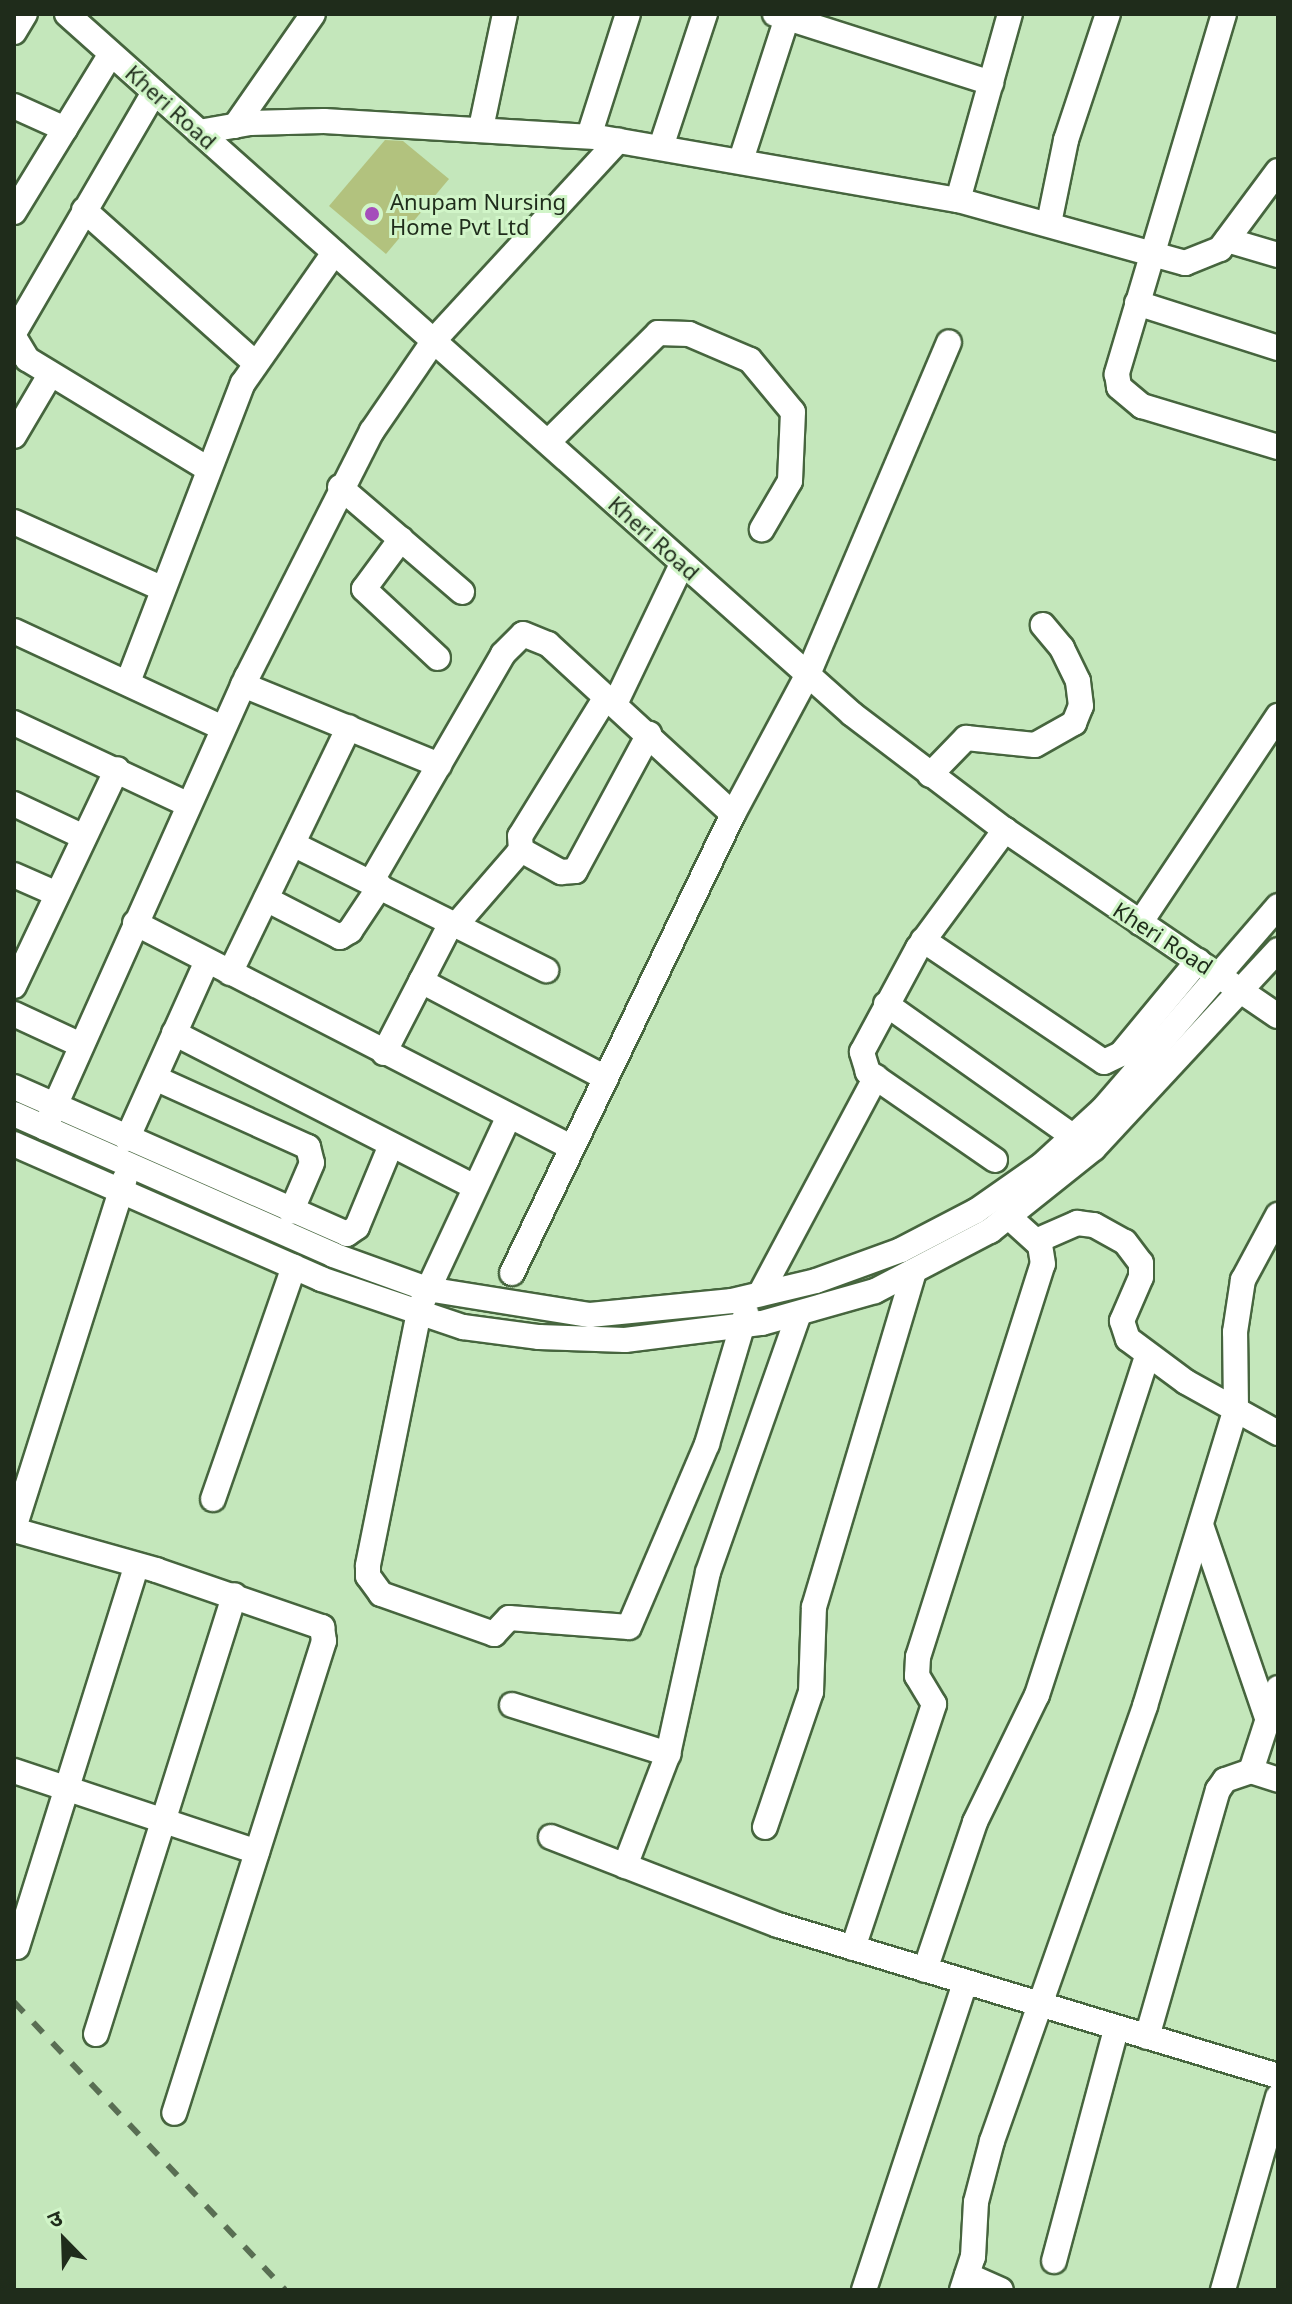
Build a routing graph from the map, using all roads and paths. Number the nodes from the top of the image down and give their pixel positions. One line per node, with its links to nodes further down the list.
1 (25, 14): 11 (street)
2 (67, 14): 12 (street, Kheri Road)
3 (313, 14): 16 (street)
4 (505, 14): 17 (street)
5 (628, 14): 20 (street)
6 (705, 14): 22 (street)
7 (1010, 14): 13 (street)
8 (1108, 14): 28 (street)
9 (1224, 14): 31 (street)
10 (781, 16): 13 (street); 23 (street)
11 (14, 32)
12 (111, 54): 14 (street, Kheri Road); 18 (street)
13 (991, 83): 25 (street)
14 (154, 92): 19 (street, Kheri Road); 26 (street)
15 (14, 106): 18 (street)
16 (235, 126): 17 (street); 19 (street)
17 (481, 128): 20 (street)
18 (65, 129): 27 (street)
19 (199, 132): 30 (street, Kheri Road)
20 (589, 136): 21 (street)
21 (618, 141): 22 (street); 35 (street)
22 (661, 147): 23 (street)
23 (741, 160): 25 (street)
24 (1278, 171): 29 (street)
25 (958, 200): 28 (street)
26 (84, 210): 34 (street); 38 (street)
27 (14, 212)
28 (1049, 223): 31 (street)
29 (1227, 240): 31 (street); 32 (street)
30 (334, 253): 35 (street, Kheri Road); 38 (street)
31 (1151, 255): 33 (street)
32 (1278, 255)
33 (1137, 303): 37 (street); 42 (street)
34 (14, 335): 39 (street)
35 (435, 339): 41 (street, Kheri Road); 44 (street)
36 (949, 342): 54 (street)
37 (1278, 348)
38 (255, 363): 43 (street)
39 (50, 375): 40 (street); 43 (street)
40 (14, 436)
41 (548, 442): 46 (street); 48 (street, Kheri Road)
42 (1278, 447)
43 (206, 468): 49 (street)
44 (340, 487): 47 (street); 56 (street)
45 (14, 522): 49 (street)
46 (762, 529)
47 (401, 539): 50 (street); 53 (street)
48 (682, 564): 54 (street, Kheri Road); 57 (street)
49 (163, 589): 55 (street)
50 (462, 592)
51 (1043, 625): 65 (street)
52 (14, 631): 55 (street)
53 (438, 658)
54 (809, 672): 65 (street, Kheri Road); 68 (street)
55 (128, 682): 61 (street)
56 (243, 685): 60 (street); 61 (street)
57 (610, 701): 62 (street); 63 (street); 72 (street)
58 (1278, 716): 79 (street)
59 (14, 723): 64 (street)
60 (349, 727): 63 (street); 71 (street)
61 (223, 728): 67 (street)
62 (649, 734): 68 (street); 72 (street)
63 (439, 765): 74 (street)
64 (117, 769): 67 (street); 70 (street)
65 (930, 775): 69 (street, Kheri Road)
66 (14, 804): 70 (street)
67 (189, 805): 78 (street)
68 (733, 814): 98 (street)
69 (1005, 830): 79 (street, Kheri Road); 81 (street)
70 (84, 837): 75 (street)
71 (293, 844): 74 (street); 76 (street)
72 (521, 850): 80 (street)
73 (14, 875): 75 (street)
74 (376, 884): 76 (street); 80 (street)
75 (57, 894): 82 (street)
76 (266, 899): 86 (street)
77 (1278, 906): 87 (street)
78 (135, 923): 84 (street); 94 (street)
79 (1140, 923): 87 (street, Kheri Road)
80 (454, 924): 85 (street); 88 (street)
81 (923, 940): 87 (street); 90 (street)
82 (22, 949): 89 (street)
83 (1278, 950): 87 (street)
84 (207, 961): 86 (street); 93 (street)
85 (546, 970)
86 (230, 973): 95 (street)
87 (1224, 978): 92 (street, Kheri Road); 103 (street); 113 (street)
88 (421, 981): 95 (street); 98 (street)
89 (14, 986)
90 (886, 1004): 96 (street); 103 (street)
91 (14, 1014): 94 (street)
92 (1278, 1016)
93 (174, 1033): 97 (street); 106 (street)
94 (81, 1045): 102 (street)
95 (384, 1053): 101 (street)
96 (876, 1077): 108 (street); 119 (street)
97 (155, 1078): 104 (street); 111 (street)
98 (606, 1078): 107 (street)
99 (14, 1087): 102 (street)
100 (14, 1114): 102 (street)
101 (509, 1116): 107 (street); 110 (street)
102 (50, 1118): 104 (street); 109 (street)
103 (1075, 1138): 119 (street)
104 (127, 1139): 111 (street)
105 (14, 1144): 109 (street)
106 (391, 1145): 110 (street); 111 (street)
107 (571, 1147): 116 (street)
108 (995, 1160)
109 (125, 1179): 115 (street); 118 (street); 126 (street)
110 (473, 1186): 118 (street)
111 (291, 1212)
112 (1278, 1215): 122 (street)
113 (1009, 1217): 114 (street); 117 (street)
114 (1036, 1241): 121 (street); 143 (street)
115 (294, 1267): 118 (street); 124 (street)
116 (512, 1273)
117 (913, 1275): 120 (street); 138 (street)
118 (422, 1302): 119 (street); 119 (street)
119 (749, 1308): 120 (street)
120 (798, 1316): 132 (street)
121 (1147, 1356): 122 (street); 144 (street)
122 (1236, 1409): 123 (street); 125 (street)
123 (1278, 1433)
124 (213, 1499)
125 (1201, 1525): 131 (street); 146 (street)
126 (14, 1529): 127 (street)
127 (137, 1565): 128 (street); 136 (street)
128 (234, 1595): 137 (street); 140 (street)
129 (1278, 1688): 131 (street)
130 (512, 1705): 132 (street)
131 (1268, 1721): 134 (street)
132 (668, 1754): 141 (street)
133 (14, 1771): 136 (street)
134 (1251, 1771): 135 (street); 149 (street)
135 (1278, 1780)
136 (66, 1789): 137 (street); 142 (street)
137 (163, 1821): 140 (street); 148 (street)
138 (765, 1827)
139 (551, 1837): 141 (street)
140 (257, 1852): 152 (street)
141 (625, 1866): 143 (street)
142 (17, 1947)
143 (853, 1948): 144 (street)
144 (925, 1970): 145 (street)
145 (965, 1983): 146 (street); 156 (street)
146 (1041, 2005): 147 (street); 155 (street)
147 (1116, 2029): 149 (street); 154 (street)
148 (96, 2034)
149 (1147, 2037): 150 (street)
150 (1278, 2076)
151 (1278, 2097): 153 (street)
152 (174, 2113)
153 (1267, 2183): 158 (street)
154 (1054, 2261)
155 (964, 2283): 157 (street)
156 (864, 2290)
157 (1001, 2290)
158 (1223, 2290)

